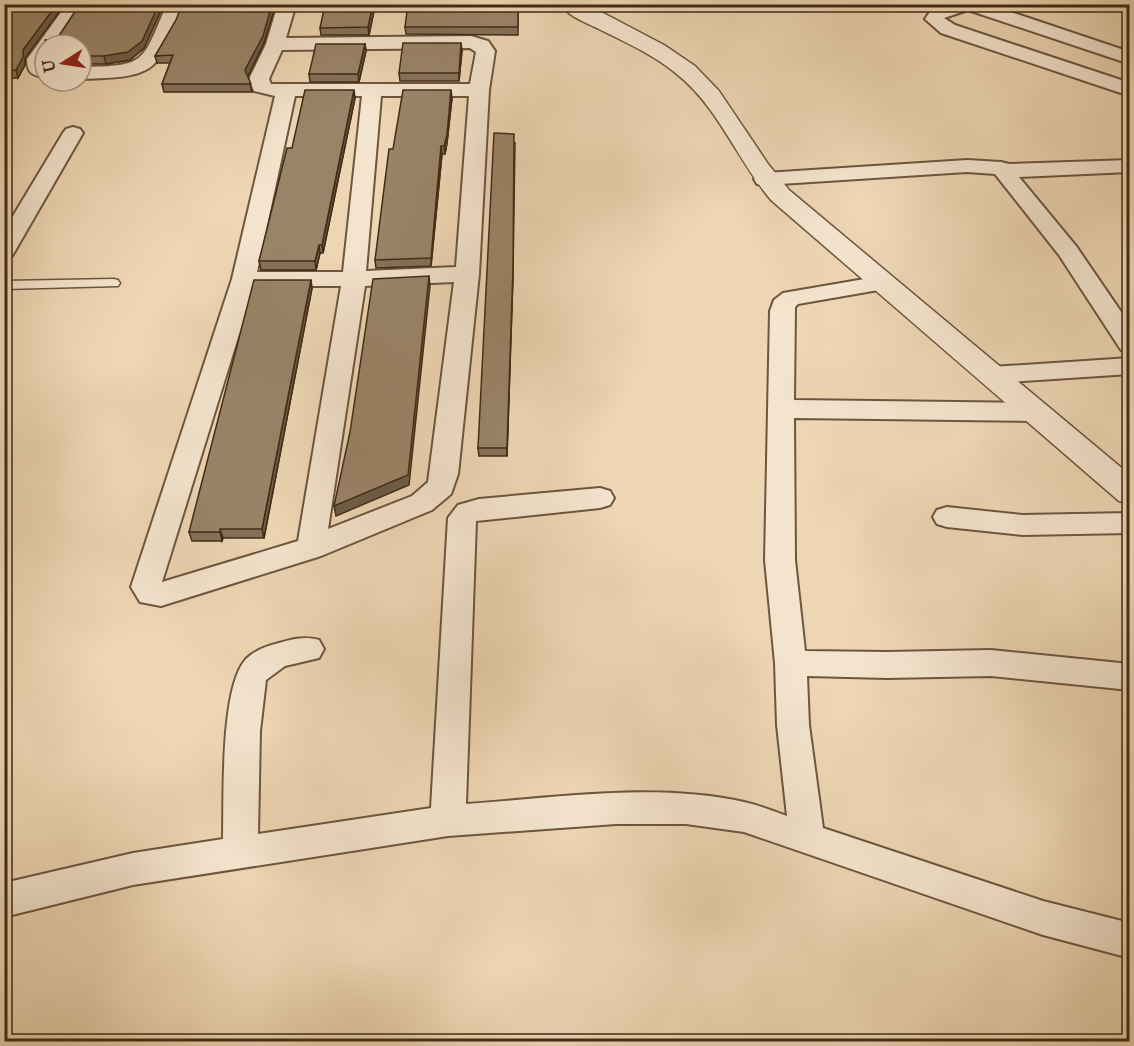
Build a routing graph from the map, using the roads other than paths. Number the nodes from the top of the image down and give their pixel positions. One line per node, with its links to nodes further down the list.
1 (77, 4): 6 (street)
2 (176, 4): 9 (street)
3 (287, 4): 7 (street)
4 (570, 4): 17 (street)
5 (968, 4): 8 (street); 12 (street)
6 (56, 33)
7 (275, 44): 11 (street); 13 (street)
8 (1130, 58)
9 (93, 73)
10 (372, 90): 11 (street); 13 (street); 21 (street)
11 (479, 90): 19 (street)
12 (1130, 90)
13 (286, 91): 20 (street)
14 (73, 134): 18 (street)
15 (1130, 166): 16 (street)
16 (1006, 171): 17 (street); 25 (street)
17 (765, 178): 23 (street)
18 (4, 252)
19 (467, 274): 21 (street); 34 (street)
20 (244, 279): 21 (street); 34 (street)
21 (354, 279): 34 (street)
22 (114, 283): 24 (lane)
23 (882, 283): 27 (street); 28 (street)
24 (4, 285)
25 (1130, 344)
26 (1130, 366): 27 (street)
27 (991, 375): 29 (street)
28 (781, 409): 29 (street); 36 (street)
29 (1035, 412): 30 (street)
30 (1129, 491)
31 (600, 498): 38 (street)
32 (947, 517): 33 (street)
33 (1130, 523)
34 (311, 548)
35 (308, 649): 40 (street)
36 (791, 663): 37 (street); 39 (street)
37 (1130, 677)
38 (448, 821): 39 (street); 40 (street)
39 (807, 838): 42 (street)
40 (240, 853): 41 (street)
41 (4, 900)
42 (1130, 941)

